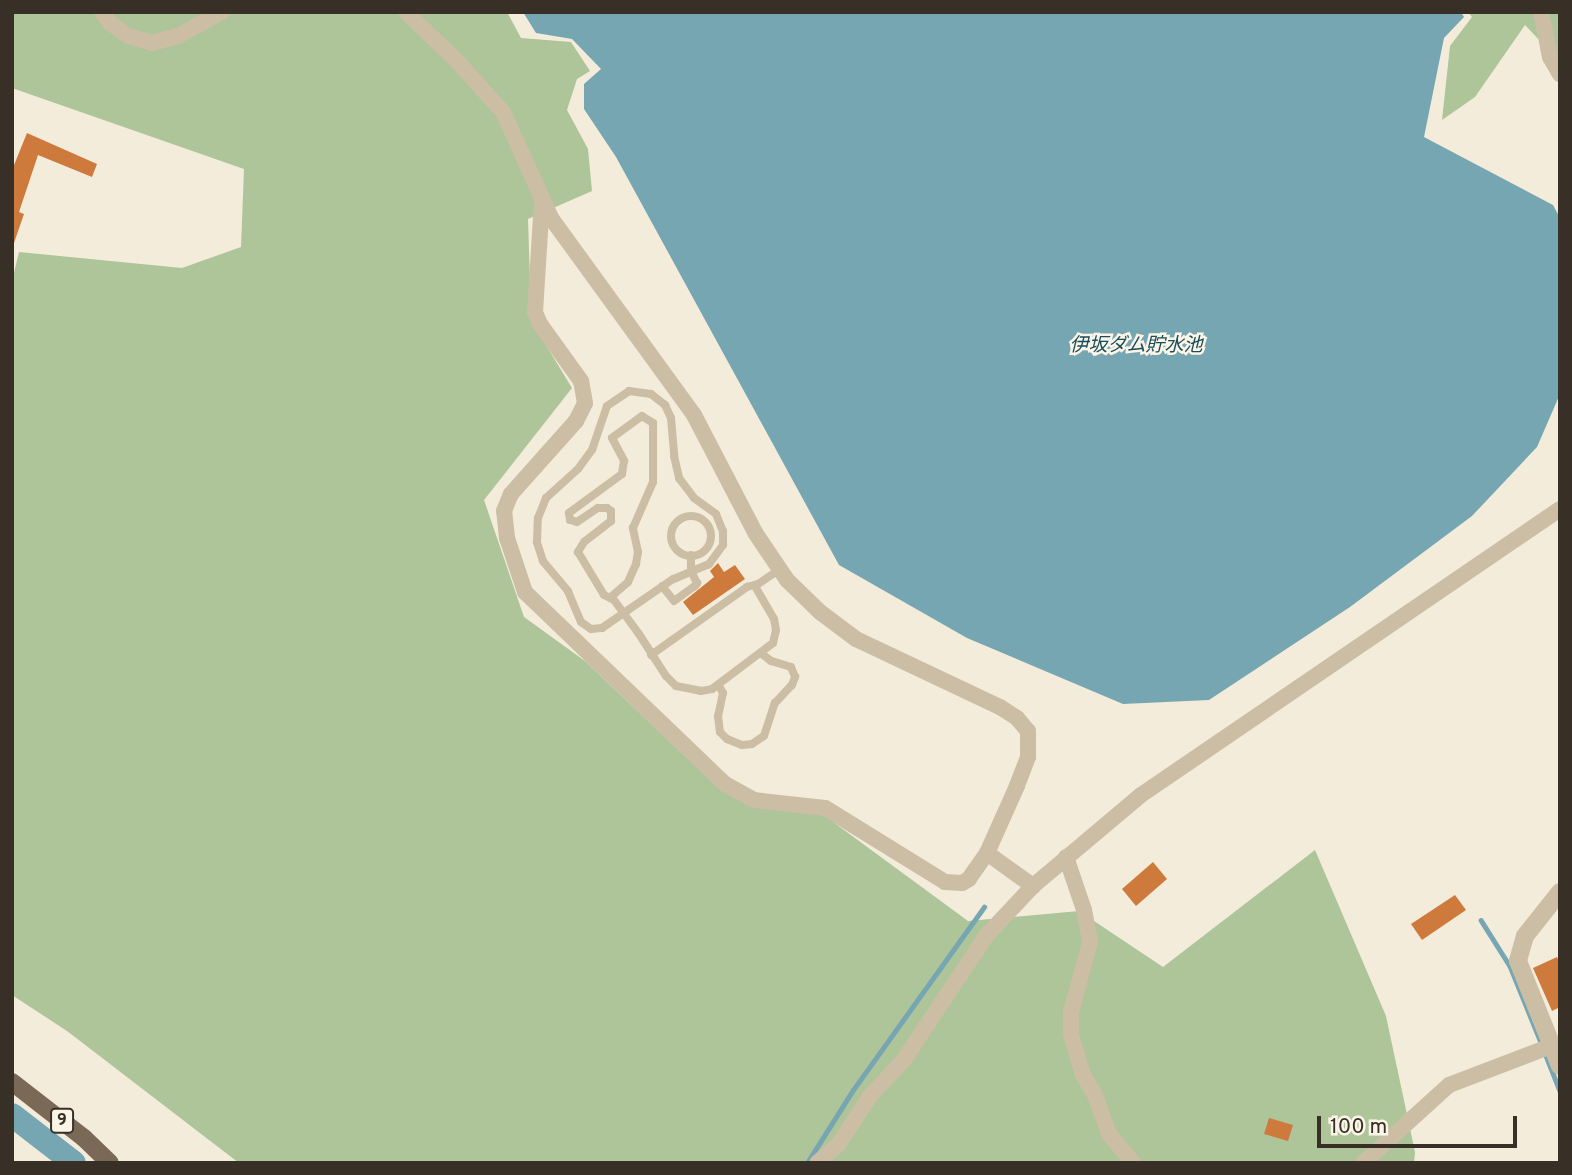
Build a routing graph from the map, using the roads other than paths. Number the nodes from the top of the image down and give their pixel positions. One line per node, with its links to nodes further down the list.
1 (102, 12): 2 (street)
2 (222, 12)
3 (406, 12): 6 (street)
4 (1541, 12): 5 (street)
5 (1560, 74)
6 (542, 200): 9 (street); 17 (street)
7 (1560, 509): 18 (street)
8 (691, 555): 8 (lane); 10 (lane)
9 (779, 570): 11 (lane); 17 (street)
10 (691, 571): 12 (lane); 12 (lane); 12 (lane)
11 (754, 585): 14 (lane); 15 (lane)
12 (662, 586)
13 (613, 598): 13 (lane); 15 (lane, bridge)
14 (762, 654): 16 (lane); 16 (lane)
15 (651, 655): 16 (lane)
16 (719, 686)
17 (987, 853): 19 (street)
18 (1066, 857): 19 (street); 26 (street)
19 (1033, 886): 25 (street)
20 (1560, 892): 21 (street)
21 (1546, 1048): 22 (street); 27 (street)
22 (1560, 1066)
23 (12, 1082): 24 (main road, 9)
24 (110, 1163)
25 (817, 1163)
26 (1133, 1163)
27 (1363, 1163)

